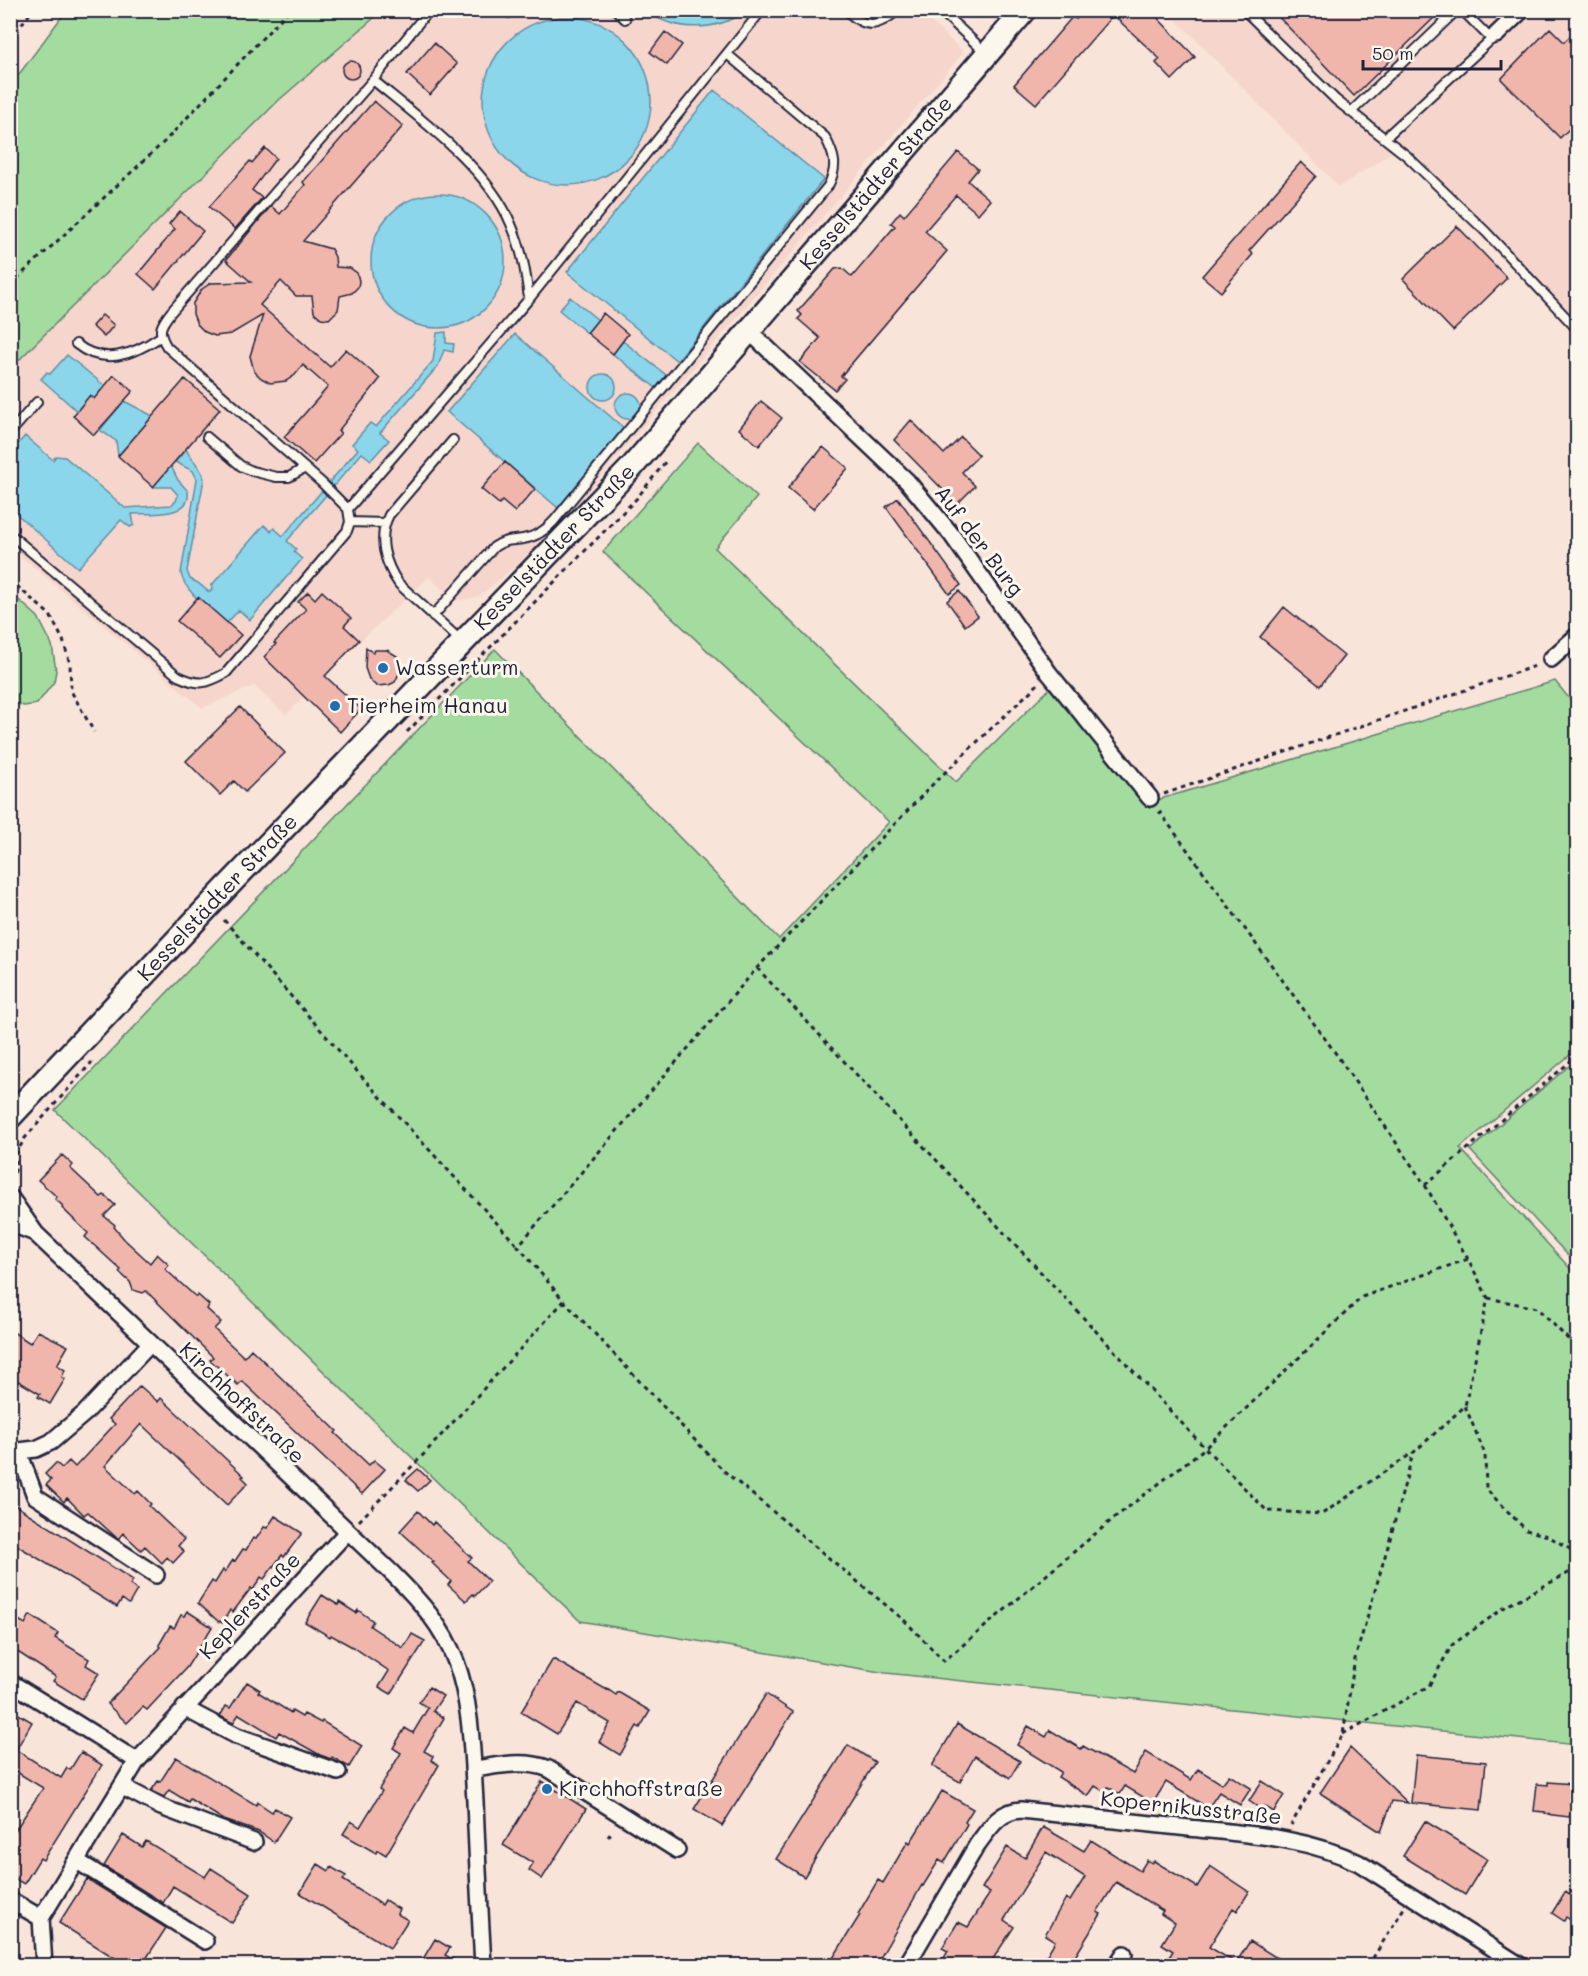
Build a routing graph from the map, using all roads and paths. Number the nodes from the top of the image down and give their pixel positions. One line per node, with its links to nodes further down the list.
1 (33, 10): 15 (path)
2 (289, 10): 22 (path)
3 (429, 10): 19 (lane)
4 (616, 10): 14 (lane)
5 (762, 10): 17 (lane)
6 (846, 10): 7 (lane)
7 (898, 10)
8 (940, 10): 18 (lane)
9 (1025, 10): 18 (main road, Kesselstädter Straße)
10 (1244, 10): 20 (lane)
11 (1456, 10): 20 (lane)
12 (1462, 10): 16 (lane)
13 (1522, 10): 16 (street)
14 (624, 19)
15 (10, 38)
16 (1494, 38): 21 (lane)
17 (727, 54): 23 (lane); 38 (lane)
18 (987, 54): 25 (main road, Kesselstädter Straße)
19 (373, 80): 23 (lane); 26 (lane)
20 (1352, 111): 21 (lane)
21 (1385, 138): 24 (lane)
22 (10, 285)
23 (529, 299): 33 (lane)
24 (1578, 330)
25 (750, 332): 40 (main road, Kesselstädter Straße); 42 (street, Auf der Burg)
26 (160, 337): 27 (lane); 32 (lane)
27 (75, 344)
28 (37, 402): 29 (lane)
29 (10, 433)
30 (207, 437): 32 (lane)
31 (453, 440): 35 (lane)
32 (305, 468): 33 (lane)
33 (348, 509): 34 (lane)
34 (350, 522): 35 (lane); 36 (lane)
35 (385, 523): 38 (lane)
36 (10, 534)
37 (10, 580): 43 (path)
38 (433, 616): 40 (lane)
39 (1578, 635): 41 (street)
40 (463, 643): 45 (main road, Kesselstädter Straße)
41 (1551, 659): 44 (path)
42 (1049, 673): 44 (street, Auf der Burg); 46 (path)
43 (94, 732)
44 (1150, 798): 49 (path)
45 (207, 908): 48 (main road, Kesselstädter Straße); 53 (path)
46 (757, 968): 53 (path); 60 (path)
47 (1578, 1055): 49 (path)
48 (10, 1117)
49 (1425, 1185): 54 (path)
50 (10, 1197): 52 (street, Kirchhoffstraße)
51 (10, 1223): 52 (street, Kirchhoffstraße)
52 (36, 1234): 57 (street, Kirchhoffstraße)
53 (518, 1246): 56 (path)
54 (1468, 1258): 55 (path); 60 (path)
55 (1488, 1298): 58 (path); 59 (path)
56 (564, 1301): 60 (path); 63 (path)
57 (150, 1344): 61 (street); 63 (street, Kirchhoffstraße)
58 (1578, 1349)
59 (1465, 1406): 62 (path); 64 (path)
60 (1205, 1448): 62 (path)
61 (15, 1452): 66 (street)
62 (1413, 1453): 69 (path)
63 (347, 1532): 68 (street, Keplerstraße); 71 (street, Kirchhoffstraße)
64 (1578, 1551)
65 (1578, 1568): 69 (path)
66 (156, 1575)
67 (10, 1682): 70 (street)
68 (184, 1708): 70 (street, Keplerstraße); 72 (street)
69 (1343, 1734): 74 (path)
70 (137, 1761): 73 (street, Keplerstraße)
71 (473, 1769): 76 (street); 83 (street, Kirchhoffstraße)
72 (338, 1772)
73 (123, 1787): 75 (street); 77 (street, Keplerstraße)
74 (1283, 1839): 78 (street, Kopernikusstraße); 84 (street, Kopernikusstraße)
75 (254, 1842)
76 (678, 1850)
77 (77, 1861): 80 (street, Keplerstraße); 81 (street)
78 (1411, 1896): 85 (path); 86 (street, Kopernikusstraße)
79 (10, 1900): 80 (street)
80 (41, 1918): 82 (street)
81 (205, 1941)
82 (44, 1965)
83 (483, 1965)
84 (906, 1965)
85 (1368, 1965)
86 (1521, 1965)

